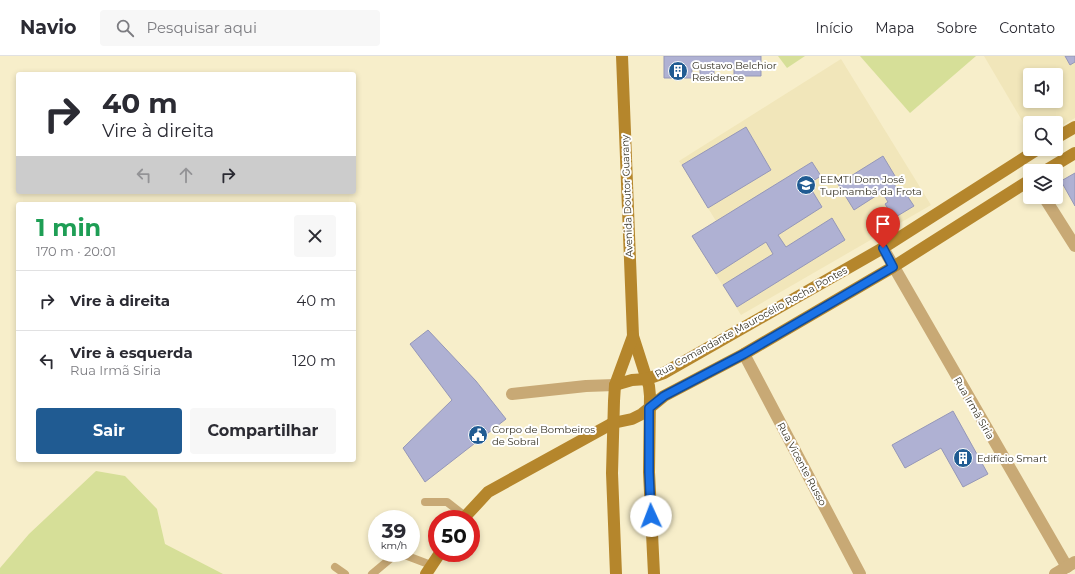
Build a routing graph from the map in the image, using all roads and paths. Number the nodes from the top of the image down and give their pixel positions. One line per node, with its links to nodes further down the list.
1 (622, 56): 12 (street, Avenida Doutor Guarany)
2 (1075, 127): 3 (street)
3 (1063, 134)
4 (1075, 153): 6 (street)
5 (1027, 156): 10 (street, Rua Comandante Maurocélio Rocha Pontes)
6 (1057, 164)
7 (1023, 184): 11 (street)
8 (1048, 204): 9 (street)
9 (1075, 246)
10 (883, 248): 11 (street, Rua Irmã Siria); 14 (street, Rua Comandante Maurocélio Rocha Pontes)
11 (893, 267): 13 (street); 22 (street, Rua Irmã Siria)
12 (633, 336): 14 (street, Avenida Doutor Guarany); 15 (street, Avenida Doutor Guarany)
13 (744, 354): 17 (street); 29 (street, Rua Vicente Russo)
14 (647, 379): 15 (street, Rua Comandante Maurocélio Rocha Pontes); 17 (street, Avenida Doutor Guarany)
15 (615, 385): 16 (street); 18 (street, Avenida Doutor Guarany)
16 (512, 394)
17 (649, 408): 18 (street); 28 (street, Avenida Doutor Guarany)
18 (613, 423): 21 (street); 27 (street, Avenida Doutor Guarany)
19 (425, 502): 20 (lane)
20 (456, 510)
21 (471, 510)
22 (1071, 565): 30 (street)
23 (335, 568): 25 (lane)
24 (428, 569): 26 (lane)
25 (345, 574)
26 (372, 574)
27 (616, 574)
28 (654, 574)
29 (860, 574)
30 (1055, 574)

